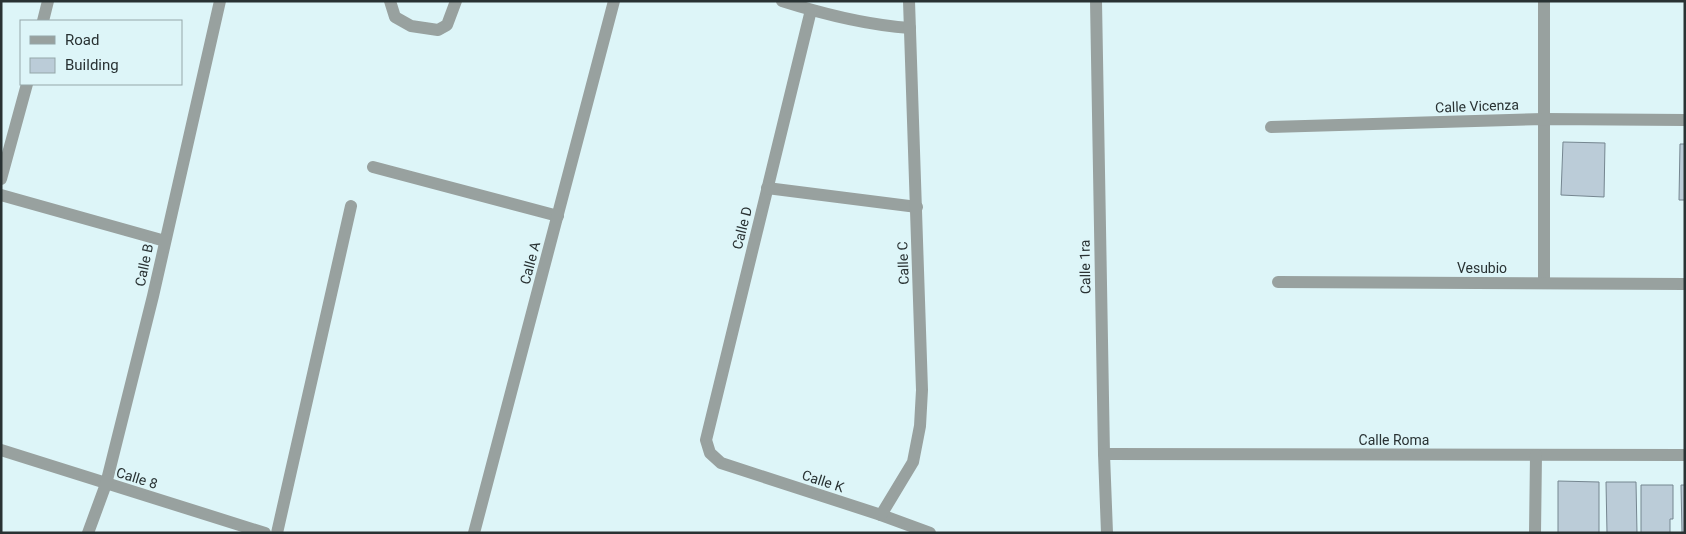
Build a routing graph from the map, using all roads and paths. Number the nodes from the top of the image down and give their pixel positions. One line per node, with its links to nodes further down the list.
1 (48, 1): 11 (street)
2 (220, 1): 24 (street, Calle B)
3 (390, 1): 4 (street)
4 (456, 1)
5 (614, 1): 23 (street, Calle A)
6 (782, 1): 10 (street)
7 (909, 1): 12 (street, Calle C)
8 (1096, 1): 30 (street, Calle 1ra)
9 (1544, 1): 14 (street)
10 (811, 10): 12 (street); 19 (street, Calle D)
11 (43, 20)
12 (910, 28): 22 (street, Calle C)
13 (26, 85): 18 (street)
14 (1544, 119): 15 (street, Calle Vicenza); 16 (street, Calle Vicenza); 26 (street)
15 (1685, 120)
16 (1271, 127)
17 (374, 167): 23 (street)
18 (1, 179)
19 (767, 188): 22 (street); 29 (street, Calle D)
20 (1, 195): 24 (street)
21 (351, 206): 37 (street)
22 (917, 207): 34 (street, Calle C)
23 (558, 216): 38 (street, Calle A)
24 (165, 241): 33 (street, Calle B)
25 (1278, 282): 26 (street, Vesubio)
26 (1544, 283): 27 (street, Vesubio)
27 (1685, 284)
28 (1, 450): 33 (street, Calle 8)
29 (710, 453): 34 (street, Calle K)
30 (1104, 454): 31 (street, Calle Roma); 40 (street, Calle 1ra)
31 (1536, 454): 32 (street, Calle Roma); 41 (street)
32 (1685, 455)
33 (106, 484): 35 (street, Calle B); 36 (street, Calle 8)
34 (881, 515): 39 (street, Calle K)
35 (88, 533)
36 (265, 533)
37 (277, 533)
38 (474, 533)
39 (930, 533)
40 (1107, 533)
41 (1535, 533)

